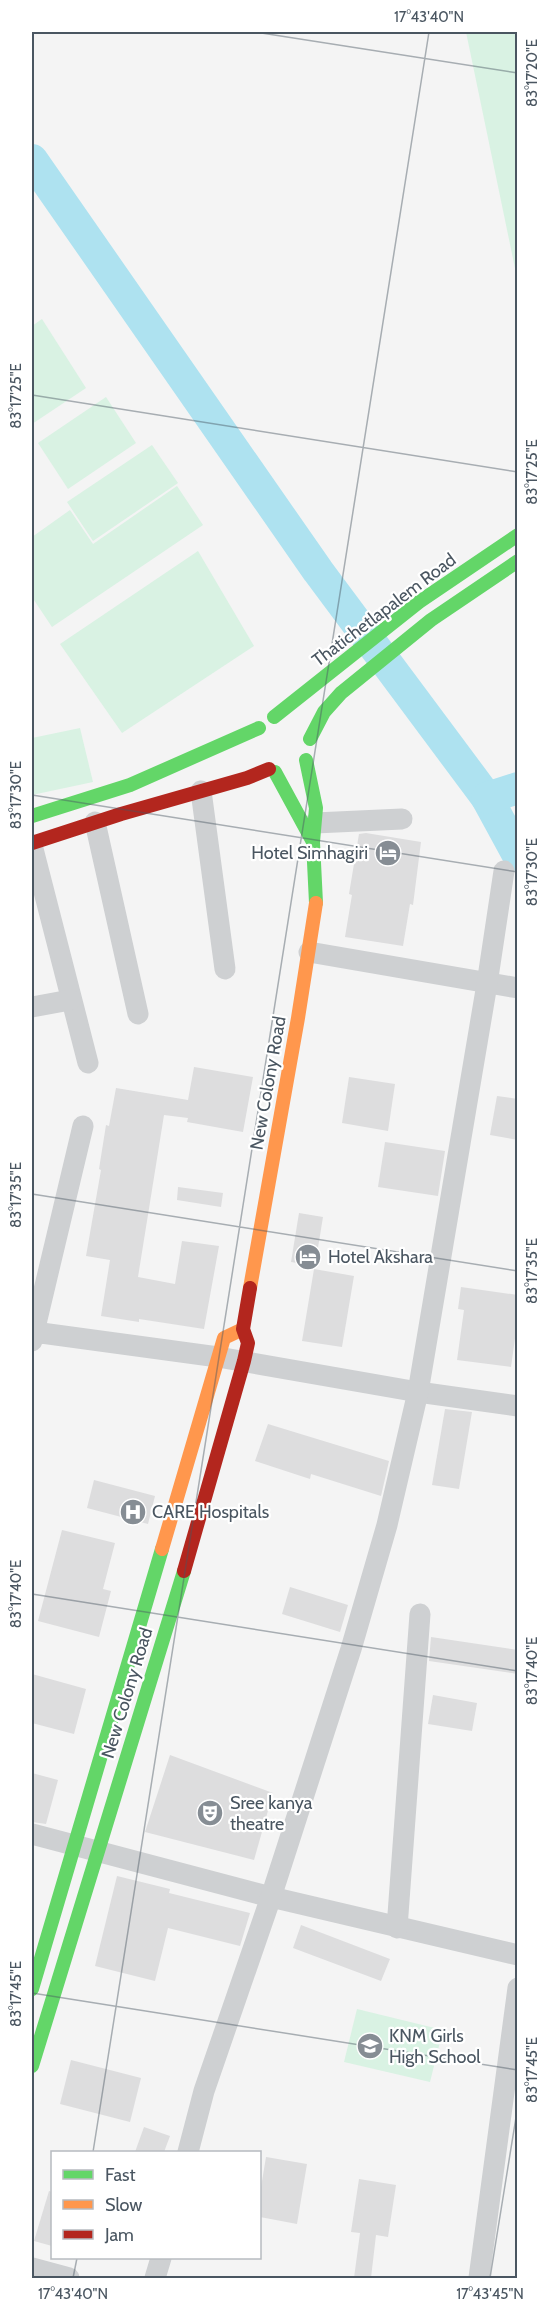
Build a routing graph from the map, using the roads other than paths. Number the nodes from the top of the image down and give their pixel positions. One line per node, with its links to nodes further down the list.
1 (518, 535): 3 (main road, Thatichetlapalem Road)
2 (518, 561): 5 (main road, Thatichetlapalem Road)
3 (274, 717): 4 (main road, Thatichetlapalem Road); 5 (main road)
4 (259, 728): 6 (main road); 11 (main road, Thatichetlapalem Road)
5 (310, 739): 8 (main road, Thatichetlapalem Road)
6 (254, 743)
7 (258, 758): 9 (main road)
8 (306, 760): 9 (main road); 14 (main road, New Colony Road)
9 (272, 771): 10 (main road); 14 (main road)
10 (201, 791): 13 (main road); 18 (street)
11 (32, 816)
12 (402, 819): 14 (street)
13 (95, 822): 15 (main road); 23 (street)
14 (314, 832): 17 (main road, New Colony Road)
15 (32, 844): 21 (street)
16 (504, 871): 19 (street)
17 (309, 952): 19 (street); 26 (main road, New Colony Road)
18 (225, 969)
19 (488, 984): 20 (street); 30 (street)
20 (518, 988)
21 (70, 1000): 22 (street); 24 (street)
22 (32, 1007)
23 (138, 1014)
24 (88, 1063)
25 (83, 1126): 27 (street)
26 (243, 1329): 28 (main road, New Colony Road); 29 (main road, New Colony Road)
27 (32, 1335): 28 (street)
28 (218, 1357): 29 (street); 34 (main road, New Colony Road)
29 (244, 1361): 30 (street); 35 (main road, New Colony Road)
30 (418, 1392): 31 (street); 36 (street)
31 (518, 1406)
32 (420, 1614): 37 (street)
33 (32, 1834): 34 (street)
34 (76, 1844): 35 (street); 40 (main road, New Colony Road)
35 (98, 1850): 36 (street); 41 (main road, New Colony Road)
36 (271, 1897): 37 (street); 42 (street)
37 (397, 1928): 38 (street)
38 (518, 1955)
39 (518, 1988): 47 (street)
40 (32, 1989)
41 (32, 2066)
42 (188, 2151)
43 (161, 2259): 46 (street)
44 (32, 2268): 45 (street)
45 (69, 2278)
46 (155, 2278)
47 (479, 2278)

